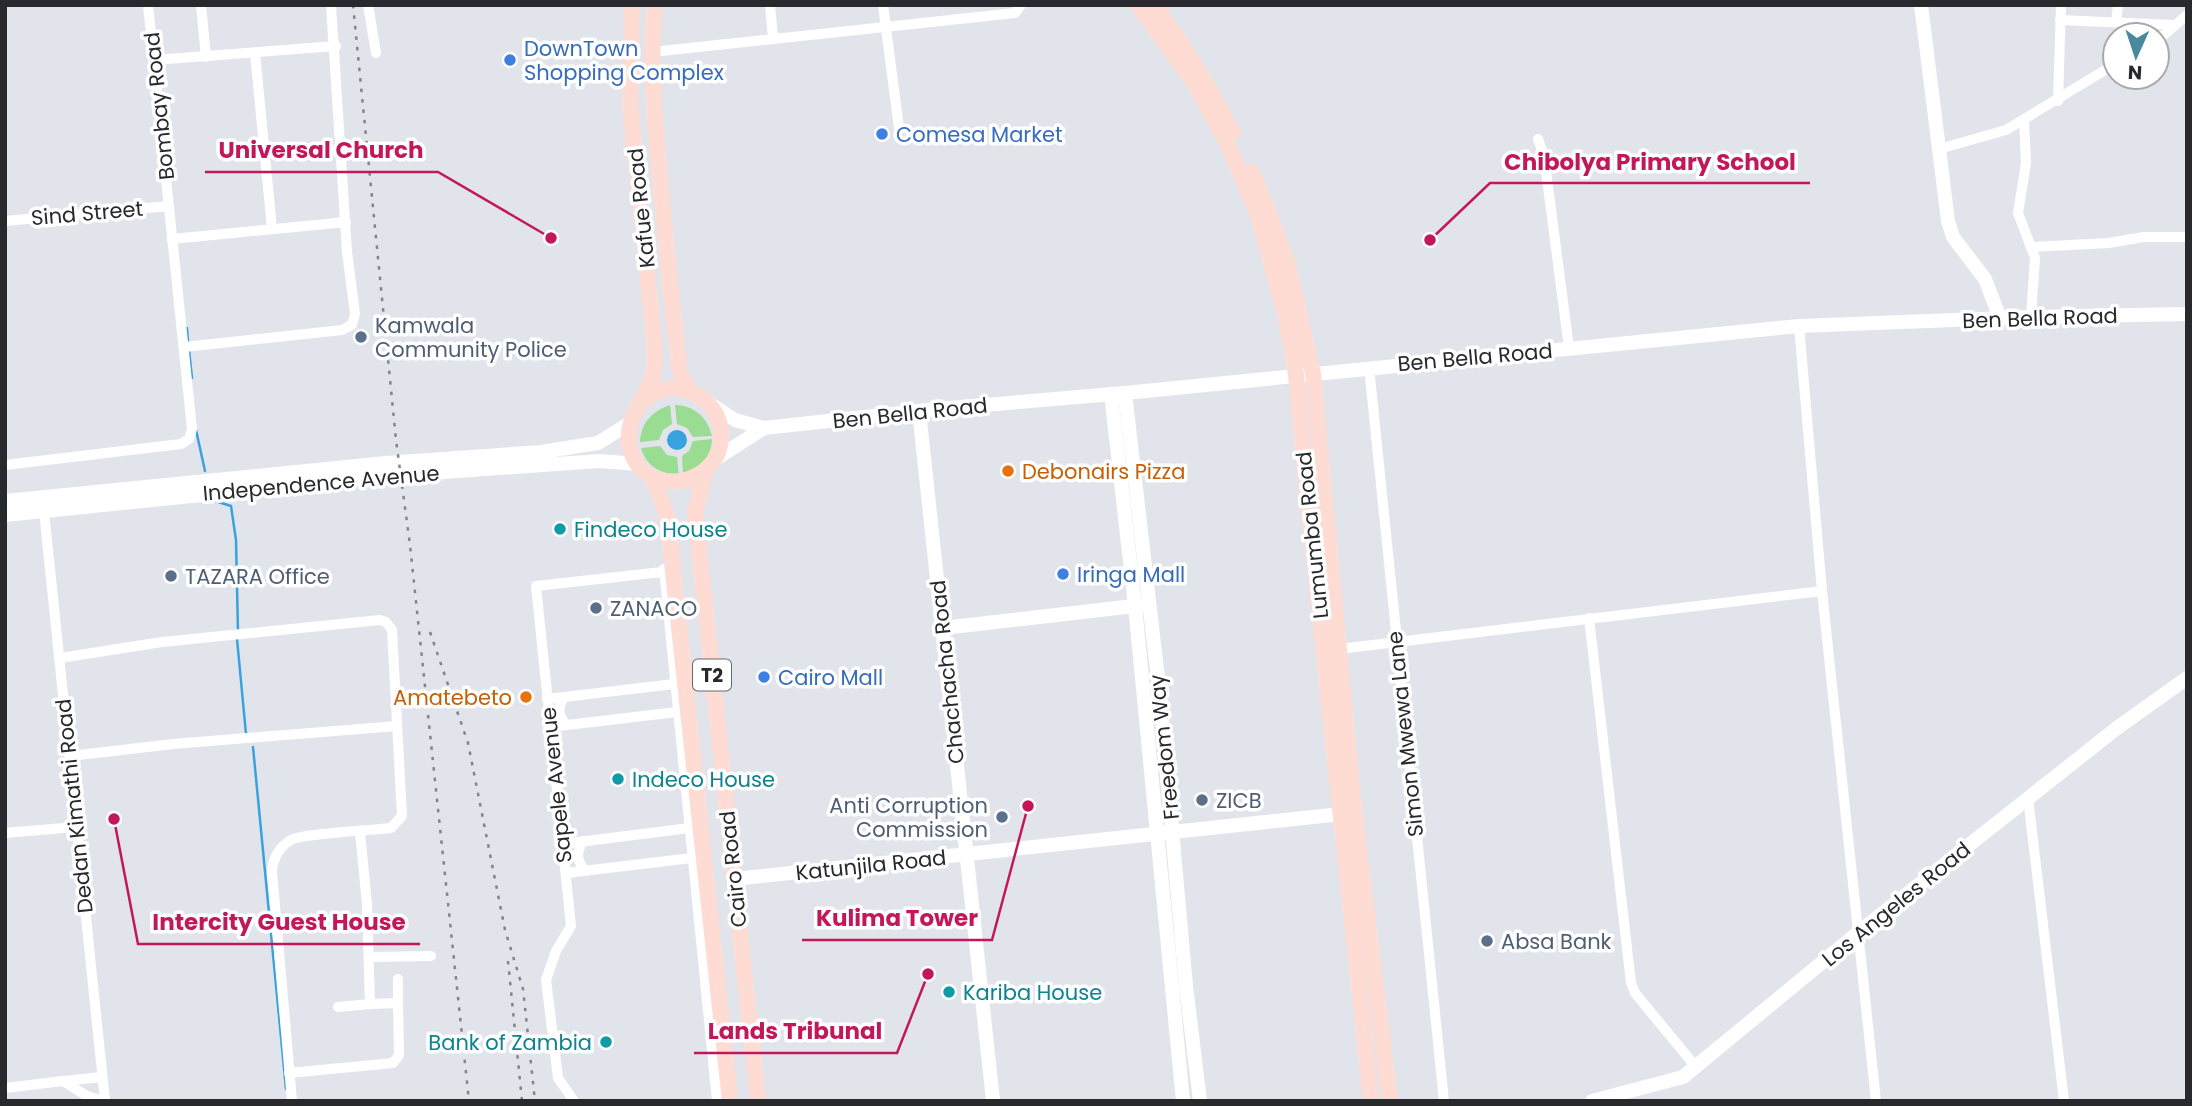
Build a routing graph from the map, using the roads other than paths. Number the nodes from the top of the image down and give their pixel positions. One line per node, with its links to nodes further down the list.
1 (148, 5): 25 (street, Bombay Road)
2 (201, 5): 24 (street)
3 (331, 5): 20 (street)
4 (368, 5): 23 (street)
5 (632, 5): 51 (main road, Kafue Road)
6 (655, 5): 21 (main road, Kafue Road)
7 (769, 5): 19 (street)
8 (883, 5): 18 (street)
9 (1021, 5): 18 (street)
10 (1138, 5): 47 (main road, Lumumba Road)
11 (1154, 5): 46 (main road, Lumumba Road)
12 (1921, 5): 31 (main road)
13 (2061, 5): 15 (street)
14 (2187, 15): 17 (street)
15 (2060, 20): 16 (street); 27 (street)
16 (2101, 21)
17 (2173, 25)
18 (886, 27): 19 (street); 29 (street)
19 (773, 38): 21 (street)
20 (336, 46): 22 (street); 34 (street)
21 (652, 52): 48 (main road, Kafue Road)
22 (255, 53): 24 (street); 35 (street)
23 (376, 53)
24 (206, 57): 25 (street)
25 (154, 60): 32 (street, Bombay Road)
26 (2101, 73): 27 (street)
27 (2057, 101): 28 (street)
28 (2024, 121): 31 (street); 38 (street)
29 (899, 128)
30 (1538, 139): 44 (street)
31 (1939, 149): 41 (main road)
32 (169, 206): 33 (street, Sind Street); 37 (street, Bombay Road)
33 (5, 220)
34 (346, 222): 35 (street); 43 (street)
35 (272, 229): 37 (street)
36 (2187, 237): 38 (street)
37 (172, 239): 43 (street, Bombay Road)
38 (2032, 247): 40 (street)
39 (2187, 314): 40 (main road, Ben Bella Road)
40 (2031, 317): 41 (main road, Ben Bella Road)
41 (2000, 318): 42 (main road, Ben Bella Road)
42 (1799, 326): 44 (main road, Ben Bella Road); 66 (street)
43 (184, 347): 56 (street, Bombay Road)
44 (1569, 348): 45 (main road, Ben Bella Road)
45 (1368, 367): 46 (main road, Ben Bella Road); 71 (street, Simon Mwewa Lane)
46 (1313, 374): 47 (main road, Ben Bella Road); 72 (main road, Lumumba Road)
47 (1296, 375): 49 (main road, Ben Bella Road); 89 (main road, Lumumba Road)
48 (690, 391): 50 (main road); 51 (main road)
49 (1118, 393): 52 (main road, Ben Bella Road); 67 (main road, Freedom Way)
50 (708, 402): 54 (main road, Ben Bella Road); 57 (main road)
51 (638, 407): 53 (main road)
52 (919, 411): 54 (main road, Ben Bella Road); 69 (main road, Chachacha Road)
53 (630, 424): 55 (main road); 58 (main road, Independence Avenue)
54 (764, 428): 57 (main road, Ben Bella Road)
55 (638, 464): 58 (main road, Independence Avenue); 60 (main road)
56 (5, 465)
57 (710, 466): 60 (main road); 74 (main road, Cairo Road / T2)
58 (424, 467): 59 (main road, Independence Avenue)
59 (387, 469): 61 (main road, Independence Avenue); 62 (main road, Independence Avenue)
60 (652, 477): 64 (main road, Cairo Road / T2)
61 (5, 501)
62 (44, 511): 63 (main road, Independence Avenue); 73 (street, Dedan Kimathi Road)
63 (5, 515)
64 (671, 551): 65 (street); 70 (main road, Cairo Road / T2)
65 (662, 572): 70 (street); 81 (street, Sapele Avenue)
66 (1822, 591): 68 (street); 103 (street)
67 (1142, 605): 69 (main road); 77 (main road, Freedom Way); 80 (main road, Freedom Way)
68 (1589, 618): 71 (street); 115 (street)
69 (943, 628): 98 (main road, Chachacha Road)
70 (675, 639): 76 (main road, Cairo Road / T2)
71 (1395, 642): 72 (street); 131 (street, Simon Mwewa Lane)
72 (1339, 649): 130 (main road, Lumumba Road)
73 (60, 658): 84 (street); 86 (street, Dedan Kimathi Road)
74 (712, 673): 76 (main road); 79 (main road, Cairo Road / T2)
75 (2187, 678): 88 (main road, Los Angeles Road)
76 (679, 680): 78 (street); 82 (main road, Cairo Road / T2)
77 (1160, 695): 80 (main road); 93 (main road, Freedom Way)
78 (564, 697): 81 (street); 83 (street)
79 (715, 698): 82 (main road); 102 (main road, Cairo Road / T2)
80 (1143, 698): 95 (main road, Freedom Way)
81 (547, 699): 85 (street, Sapele Avenue)
82 (682, 707): 83 (street); 87 (main road, Cairo Road / T2)
83 (567, 725): 85 (street)
84 (397, 726): 86 (street); 92 (street)
85 (550, 727): 97 (street, Sapele Avenue)
86 (70, 756): 90 (street, Dedan Kimathi Road)
87 (691, 792): 91 (street); 107 (main road, Cairo Road / T2)
88 (2028, 798): 103 (main road, Los Angeles Road); 134 (street)
89 (1341, 814): 93 (main road, Katunjila Road); 129 (main road, Lumumba Road)
90 (76, 827): 94 (street); 117 (street, Dedan Kimathi Road)
91 (689, 828): 96 (street); 99 (street)
92 (360, 832): 105 (street); 116 (street)
93 (1173, 832): 95 (main road, Katunjila Road); 128 (main road, Freedom Way)
94 (5, 833)
95 (1157, 834): 98 (main road, Katunjila Road); 127 (main road, Freedom Way)
96 (583, 841): 97 (street); 100 (street)
97 (563, 844): 101 (street, Sapele Avenue)
98 (967, 854): 102 (main road, Katunjila Road); 126 (main road, Chachacha Road)
99 (692, 858): 100 (street); 107 (street)
100 (586, 871): 101 (street)
101 (566, 873): 122 (street, Sapele Avenue)
102 (734, 879): 111 (main road, Cairo Road / T2)
103 (1859, 932): 115 (main road, Los Angeles Road); 133 (street)
104 (431, 956): 105 (street)
105 (370, 957): 109 (street)
106 (398, 979): 108 (street)
107 (711, 981): 112 (main road, Cairo Road / T2); 123 (street)
108 (398, 1003): 109 (street); 116 (street)
109 (369, 1004): 110 (street)
110 (338, 1007)
111 (748, 1010): 112 (main road); 113 (main road, Cairo Road / T2)
112 (720, 1013): 114 (main road, Cairo Road / T2)
113 (751, 1036): 114 (main road); 125 (main road, Cairo Road / T2)
114 (723, 1039): 124 (main road, Cairo Road / T2)
115 (1696, 1067): 132 (main road, Los Angeles Road)
116 (289, 1073): 121 (street)
117 (102, 1077): 118 (street); 120 (street, Dedan Kimathi Road)
118 (64, 1081): 119 (street); 120 (street)
119 (5, 1088)
120 (104, 1101)
121 (292, 1101)
122 (575, 1101)
123 (717, 1101)
124 (730, 1101)
125 (758, 1101)
126 (993, 1101)
127 (1183, 1101)
128 (1200, 1101)
129 (1371, 1101)
130 (1390, 1101)
131 (1444, 1101)
132 (1592, 1101)
133 (1876, 1101)
134 (2064, 1101)

